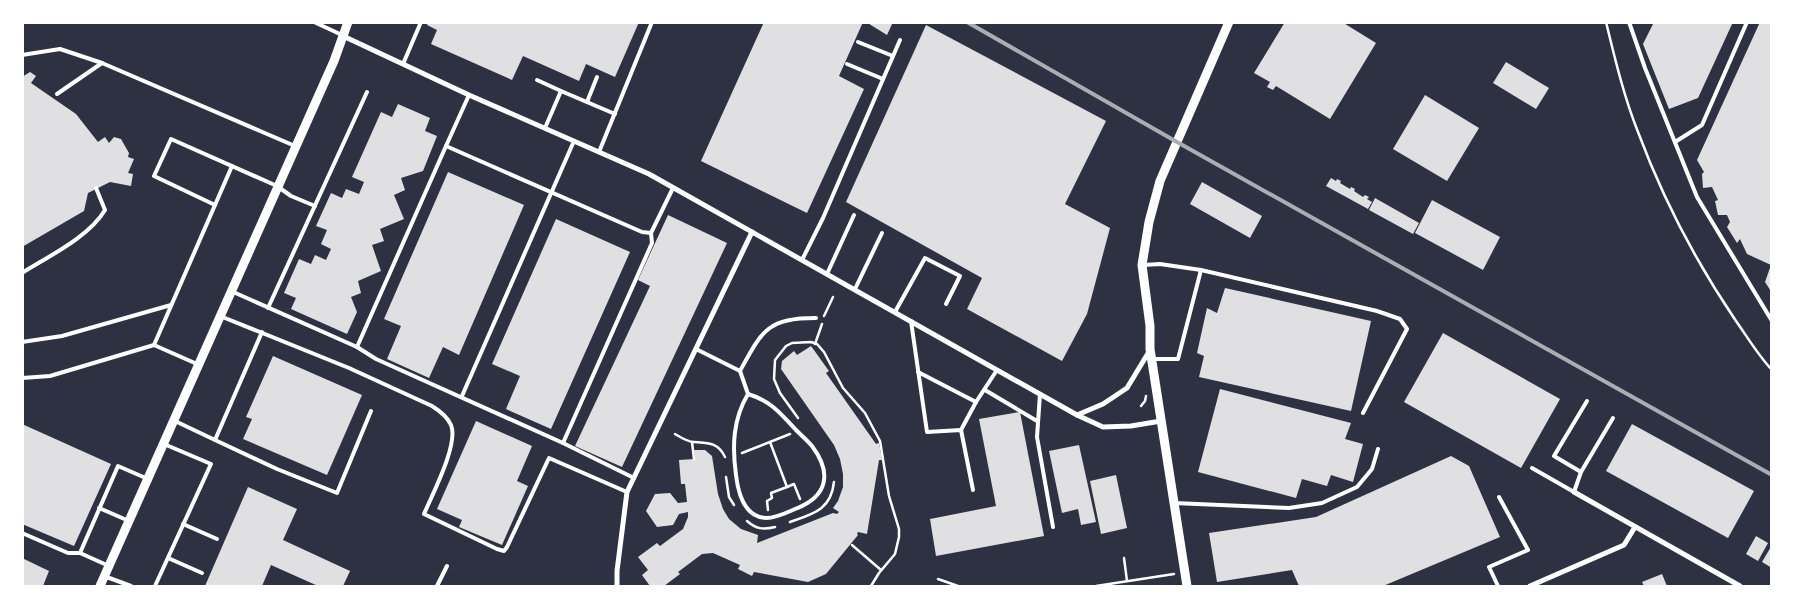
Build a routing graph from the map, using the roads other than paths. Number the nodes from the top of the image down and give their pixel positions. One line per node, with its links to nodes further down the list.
1 (314, 22): 9 (lane)
2 (348, 22): 9 (street)
3 (652, 22): 25 (lane)
4 (1229, 22): 44 (street)
5 (1634, 22): 8 (lane)
6 (1747, 22): 28 (lane)
7 (419, 23): 15 (lane)
8 (1630, 25): 28 (lane)
9 (343, 36): 15 (street); 29 (street)
10 (900, 40): 13 (lane)
11 (858, 42): 13 (lane)
12 (22, 55): 14 (lane)
13 (893, 56): 18 (lane)
14 (102, 63): 22 (lane); 29 (lane)
15 (403, 64): 23 (street)
16 (847, 64): 18 (lane)
17 (598, 77): 24 (lane)
18 (883, 79): 43 (lane)
19 (537, 80): 20 (lane)
20 (561, 91): 24 (lane); 26 (lane)
21 (367, 92): 38 (lane)
22 (57, 94)
23 (469, 95): 26 (street); 30 (lane)
24 (587, 102): 25 (lane)
25 (615, 114): 31 (lane)
26 (545, 128): 27 (street)
27 (574, 141): 31 (street); 36 (lane)
28 (1675, 142): 57 (lane)
29 (295, 146): 33 (street)
30 (446, 146): 36 (lane); 61 (lane)
31 (599, 152): 35 (street)
32 (232, 166): 33 (lane); 37 (lane); 37 (lane)
33 (277, 186): 38 (lane); 49 (street)
34 (96, 188): 46 (lane)
35 (673, 188): 40 (street); 41 (lane)
36 (552, 193): 41 (lane); 72 (lane)
37 (216, 205): 51 (lane)
38 (315, 206): 52 (lane)
39 (854, 215): 47 (lane)
40 (752, 232): 43 (street); 62 (street)
41 (651, 233): 84 (lane)
42 (882, 233): 48 (lane)
43 (802, 260): 47 (street)
44 (1142, 265): 45 (lane); 63 (street)
45 (1201, 270): 63 (lane); 76 (lane)
46 (22, 273)
47 (827, 274): 48 (street)
48 (855, 289): 53 (street)
49 (231, 291): 52 (lane); 54 (street)
50 (946, 304): 53 (lane)
51 (171, 305): 59 (lane); 60 (lane)
52 (268, 308): 61 (lane)
53 (895, 312): 56 (street)
54 (220, 316): 58 (lane); 64 (street)
55 (816, 318): 66 (lane)
56 (910, 321): 65 (street); 67 (lane)
57 (1772, 321)
58 (262, 332): 83 (lane); 92 (lane)
59 (22, 342)
60 (154, 344): 64 (lane); 68 (lane)
61 (357, 347): 72 (lane)
62 (696, 349): 66 (lane); 89 (street)
63 (1151, 354): 77 (street); 81 (street)
64 (198, 365): 79 (street)
65 (997, 370): 69 (lane); 71 (street)
66 (740, 371): 70 (lane)
67 (918, 372): 74 (lane); 82 (lane)
68 (22, 378)
69 (984, 390): 74 (lane); 80 (lane)
70 (748, 394): 70 (lane)
71 (1040, 394): 77 (street); 80 (lane)
72 (462, 396): 84 (lane)
73 (1587, 401): 88 (lane)
74 (976, 402): 82 (lane)
75 (371, 412): 83 (lane)
76 (1363, 413)
77 (1077, 415): 81 (street)
78 (1613, 418): 88 (lane)
79 (174, 420): 83 (lane); 85 (street)
80 (1037, 421): 99 (lane)
81 (1161, 421): 95 (street)
82 (961, 430): 91 (lane)
83 (215, 440)
84 (563, 443): 89 (lane)
85 (164, 444): 90 (street); 98 (lane)
86 (1378, 449): 95 (lane)
87 (1532, 468): 93 (lane)
88 (1581, 472): 93 (lane)
89 (634, 478): 92 (street)
90 (148, 479): 96 (lane); 97 (street)
91 (973, 490)
92 (627, 492): 113 (street)
93 (1574, 492): 100 (street)
94 (1500, 497): 115 (lane)
95 (1174, 503): 114 (street)
96 (99, 508): 97 (lane); 103 (lane)
97 (129, 521): 105 (street)
98 (183, 524): 102 (lane); 104 (lane)
99 (1053, 527)
100 (1636, 527): 116 (street); 117 (street)
101 (22, 533): 103 (lane)
102 (217, 539)
103 (80, 553): 105 (lane)
104 (168, 558): 107 (lane); 111 (lane)
105 (109, 566): 108 (street)
106 (447, 566): 112 (lane)
107 (202, 572)
108 (104, 576): 109 (street); 110 (lane)
109 (100, 586)
110 (130, 586)
111 (155, 586)
112 (437, 586)
113 (617, 586)
114 (1187, 586)
115 (1498, 586)
116 (1530, 586)
117 (1740, 586)

